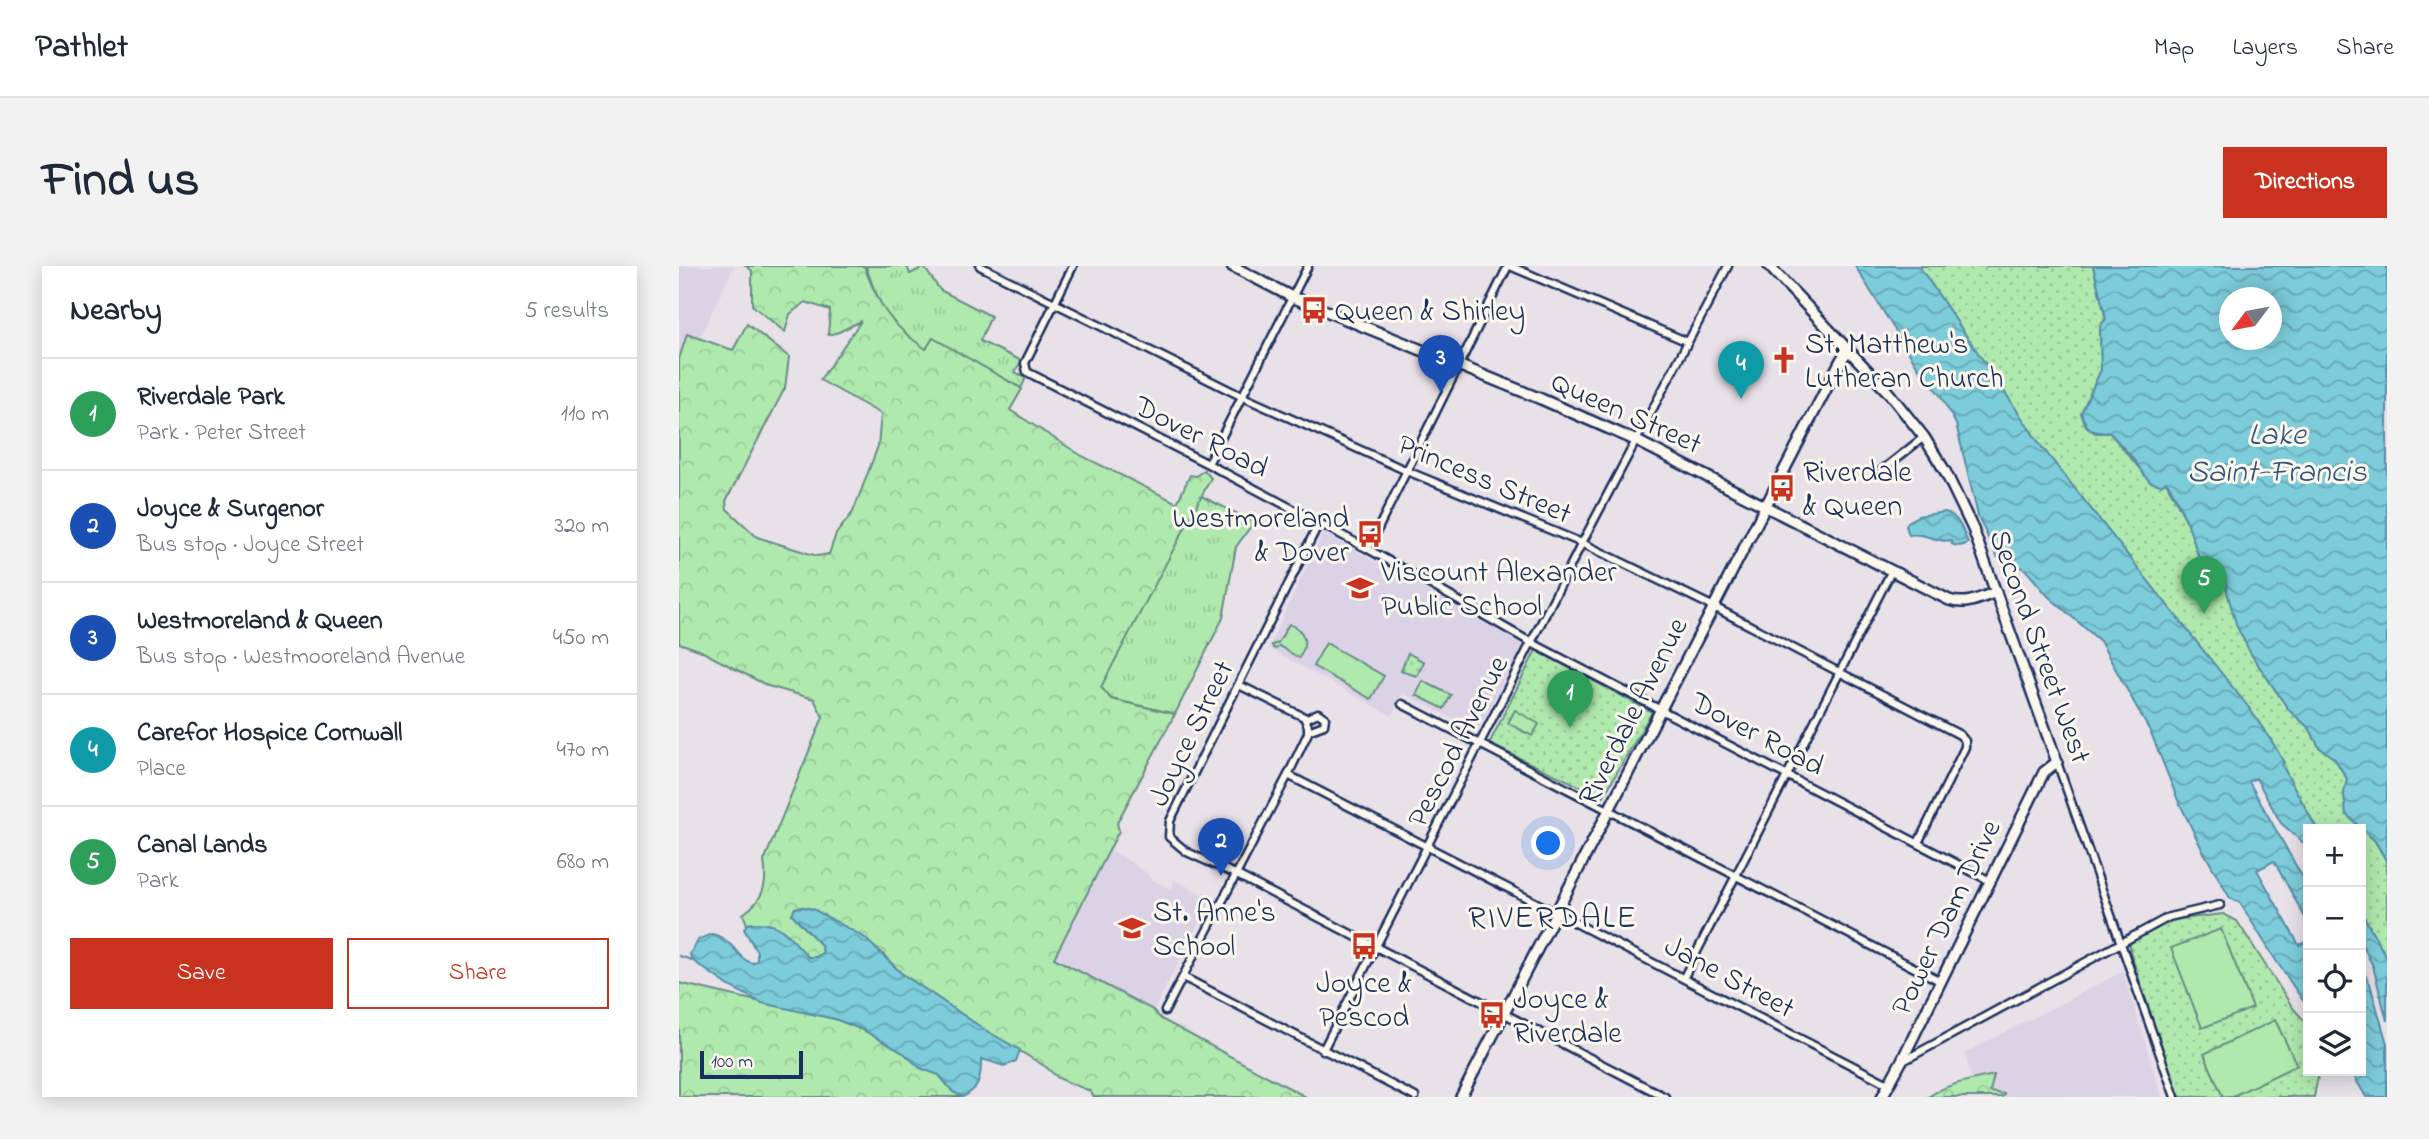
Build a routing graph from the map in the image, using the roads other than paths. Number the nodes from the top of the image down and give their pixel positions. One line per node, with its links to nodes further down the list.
1 (980, 266): 9 (street, Princess Street)
2 (1073, 266): 9 (street)
3 (1232, 266): 8 (street, Queen Street)
4 (1308, 266): 8 (street)
5 (1509, 266): 10 (street); 12 (street)
6 (1728, 266): 10 (street, Pescod Avenue)
7 (1769, 266): 11 (street, Second Street West)
8 (1292, 297): 12 (street, Queen Street); 13 (street)
9 (1054, 303): 13 (street, Princess Street); 16 (street, Dover Road)
10 (1688, 342): 15 (street, Pescod Avenue)
11 (1849, 349): 14 (street, Second Street West); 19 (street, Riverdale Avenue)
12 (1459, 367): 15 (street, Queen Street); 18 (street)
13 (1241, 396): 16 (street); 18 (street, Princess Street)
14 (1924, 437): 17 (street); 24 (street, Second Street West)
15 (1637, 441): 19 (street, Queen Street); 21 (street, Pescod Avenue)
16 (1208, 464): 20 (street, Dover Road)
17 (1882, 470)
18 (1407, 471): 21 (street, Princess Street); 22 (street)
19 (1765, 506): 23 (street, Queen Street); 25 (street, Riverdale Avenue)
20 (1319, 523): 22 (street, Dover Road); 28 (street, Joyce Street)
21 (1582, 543): 25 (street, Princess Street); 26 (street, Pescod Avenue)
22 (1368, 549): 26 (street, Dover Road)
23 (1891, 572): 24 (street, Queen Street); 27 (street)
24 (1996, 592): 34 (street, Second Street West)
25 (1714, 607): 27 (street, Princess Street); 30 (street, Riverdale Avenue)
26 (1532, 643): 30 (street, Dover Road); 33 (street, Pescod Avenue)
27 (1839, 672): 36 (street); 38 (street, Princess Street)
28 (1239, 685): 31 (street); 40 (street, Joyce Street)
29 (1402, 704): 33 (street)
30 (1662, 708): 36 (street, Dover Road); 37 (street, Riverdale Avenue)
31 (1305, 719): 32 (street); 32 (street)
32 (1308, 731): 35 (street)
33 (1479, 745): 37 (street); 39 (street, Pescod Avenue)
34 (2057, 762): 42 (street, Power Dam Drive); 45 (street, Second Street West)
35 (1288, 775): 39 (street, Jane Street); 40 (street)
36 (1786, 775): 38 (street, Dover Road); 41 (street)
37 (1609, 810): 41 (street); 44 (street, Riverdale Avenue)
38 (1918, 843): 42 (street, Dover Road)
39 (1429, 846): 44 (street, Jane Street); 46 (street, Pescod Avenue)
40 (1235, 874): 46 (street, Joyce Street); 47 (street)
41 (1736, 876): 48 (street); 49 (street)
42 (1990, 881): 49 (street, Power Dam Drive)
43 (2220, 905): 45 (street)
44 (1556, 911): 48 (street, Jane Street); 51 (street, Riverdale Avenue)
45 (2121, 941): 53 (street); 59 (street, Second Street West)
46 (1376, 947): 51 (street, Joyce Street); 52 (street, Pescod Avenue)
47 (1183, 977): 50 (street); 52 (street)
48 (1684, 977): 54 (street, Jane Street)
49 (1940, 981): 53 (street, Power Dam Drive)
50 (1165, 1011)
51 (1505, 1013): 56 (street, Riverdale Avenue); 57 (street, Joyce Street)
52 (1323, 1050): 55 (street)
53 (1901, 1062): 54 (street, Power Dam Drive)
54 (1888, 1084): 58 (street, Power Dam Drive)
55 (1415, 1097)
56 (1461, 1097)
57 (1665, 1097)
58 (1882, 1097)
59 (2175, 1097)

